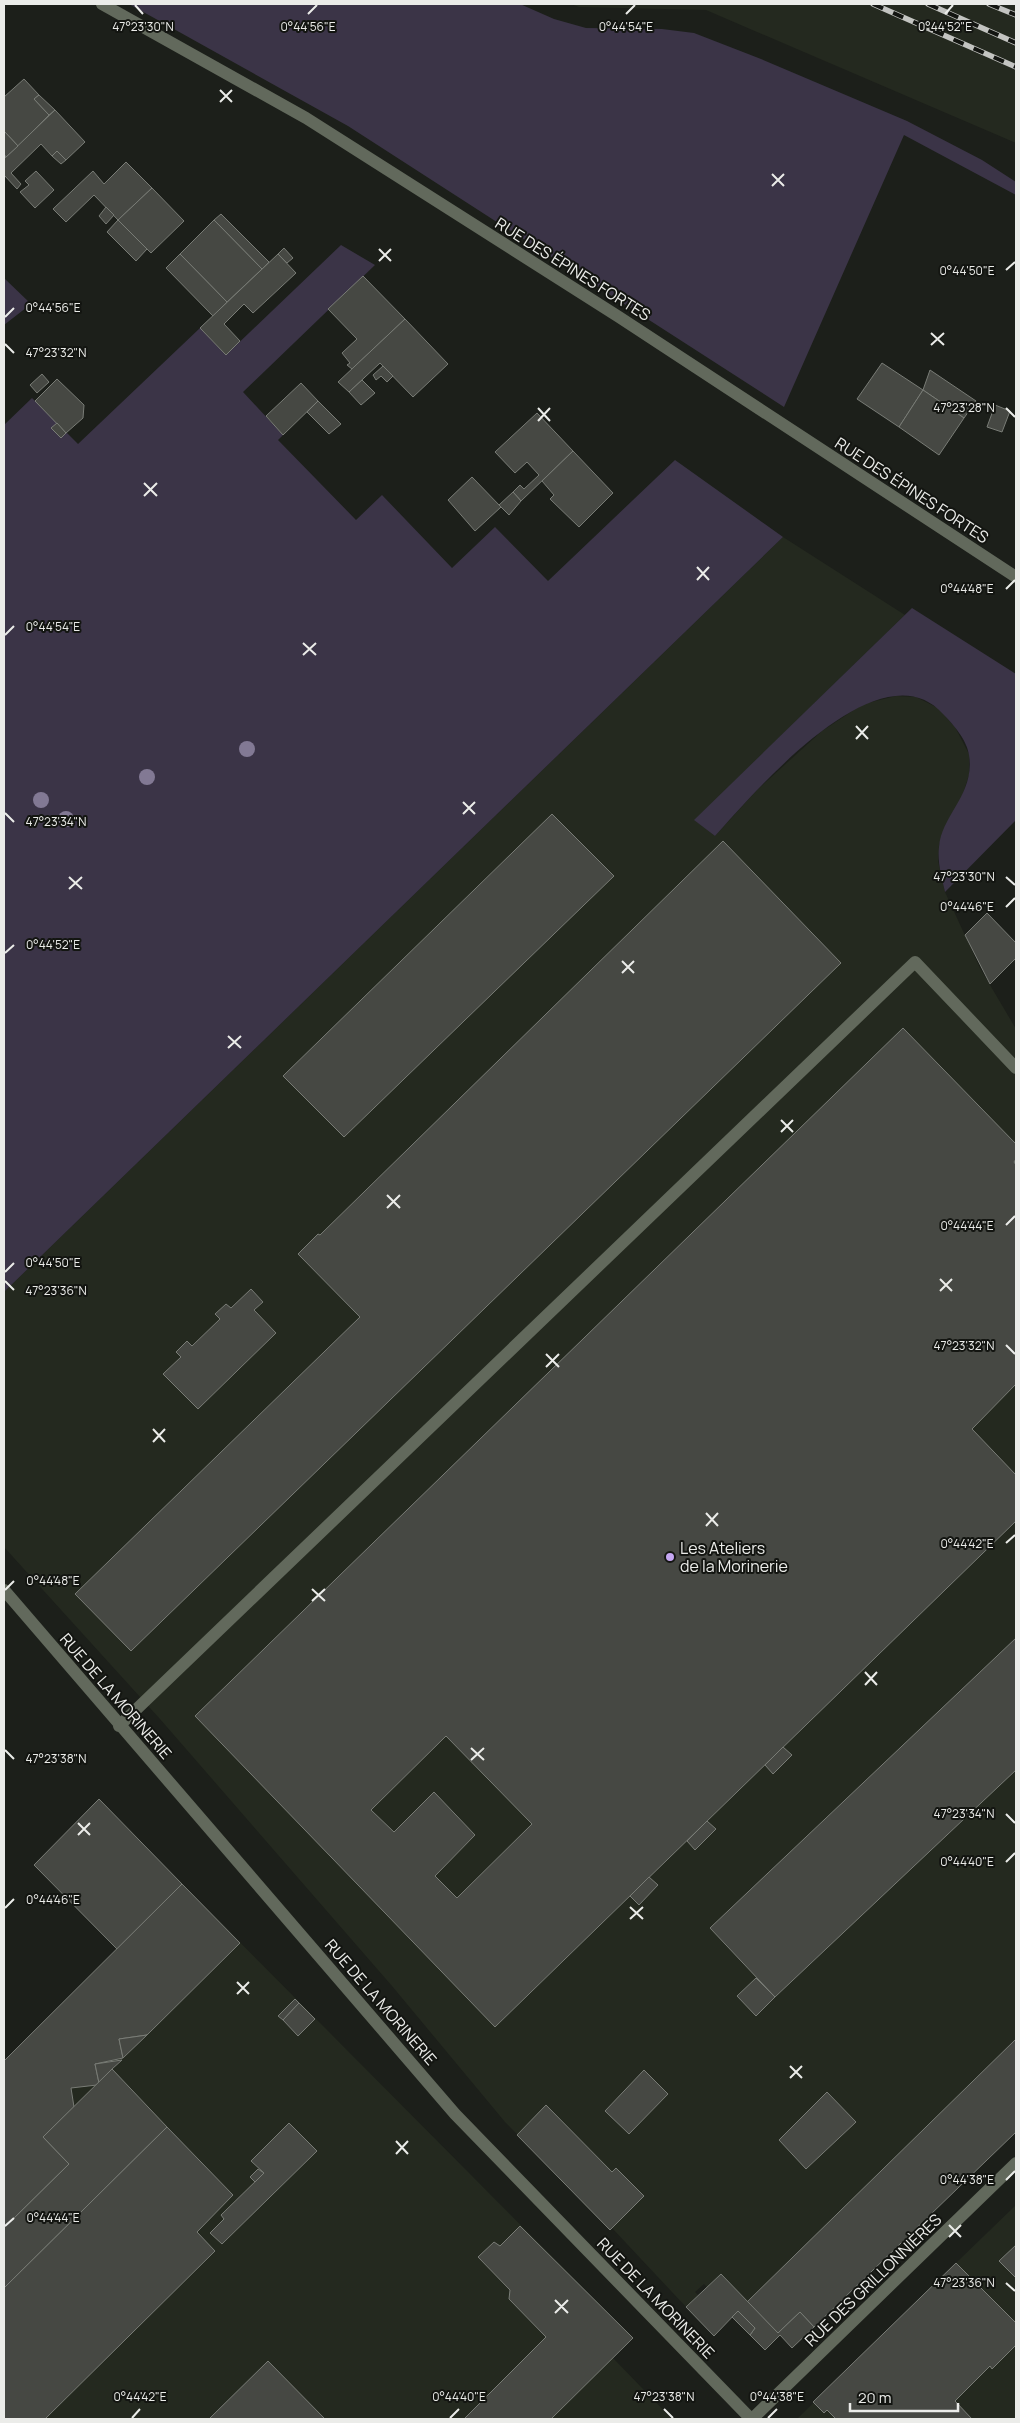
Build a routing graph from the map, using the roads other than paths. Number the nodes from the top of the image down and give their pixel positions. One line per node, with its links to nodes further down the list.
1 (102, 4): 2 (street, RUE DES ÉPINES FORTES)
2 (1016, 577)
3 (1016, 1068): 5 (street)
4 (4, 1590): 5 (street, RUE DE LA MORINERIE)
5 (119, 1726): 7 (street, RUE DE LA MORINERIE)
6 (1016, 2163): 7 (street, RUE DES GRILLONNIÈRES)
7 (751, 2419)

